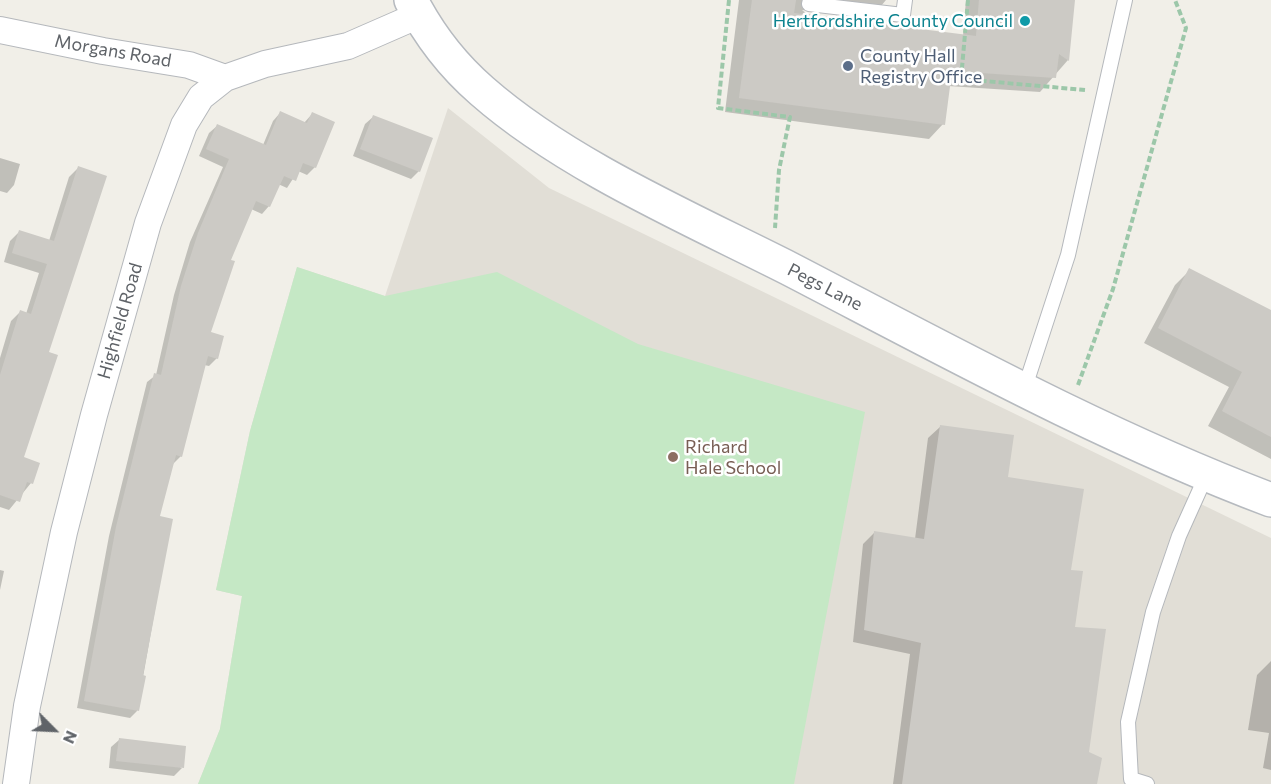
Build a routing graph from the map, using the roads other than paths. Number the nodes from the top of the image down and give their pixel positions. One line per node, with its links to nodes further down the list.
1 (810, 0): 2 (lane)
2 (905, 0)
3 (1125, 0): 7 (lane)
4 (415, 8): 6 (street, Highfield Road); 7 (main road, Pegs Lane)
5 (0, 30): 6 (street, Morgans Road)
6 (225, 78): 11 (street, Highfield Road)
7 (1024, 390): 8 (main road, Pegs Lane)
8 (1206, 476): 9 (main road, Pegs Lane); 10 (lane)
9 (1271, 500)
10 (1130, 782): 12 (lane)
11 (16, 784)
12 (1147, 784)

